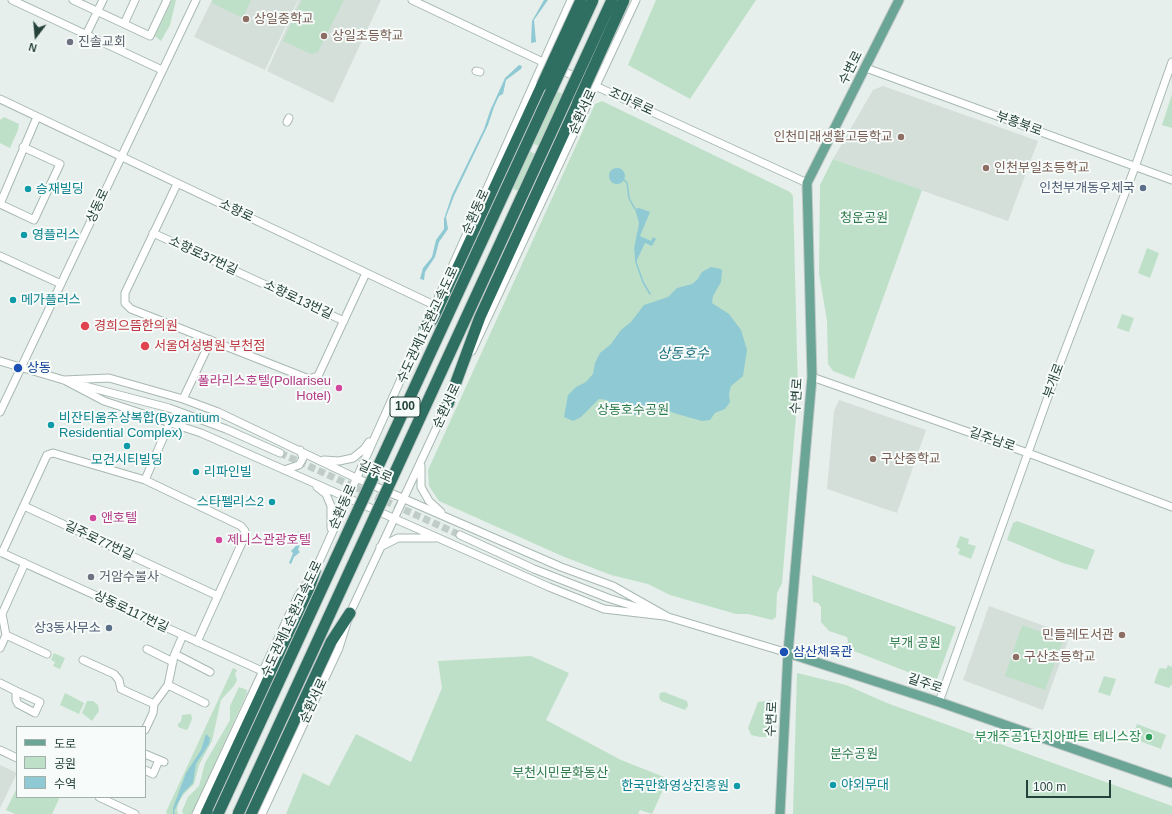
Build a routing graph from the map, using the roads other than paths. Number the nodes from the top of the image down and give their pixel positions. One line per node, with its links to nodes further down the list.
1 (12, 0): 17 (street)
2 (73, 0): 15 (street)
3 (102, 0): 15 (street)
4 (135, 0): 16 (street)
5 (167, 0): 16 (street)
6 (196, 0): 21 (street, 상동로)
7 (412, 0): 18 (street, 조마루로)
8 (571, 0): 18 (street, 순환동로)
9 (581, 0): 39 (highway, bridge)
10 (593, 0): 103 (highway, 수도권제1순환고속도로 / 100, bridge)
11 (612, 0): 104 (highway, 100, bridge)
12 (624, 0): 46 (highway, bridge)
13 (636, 0): 22 (street, 순환서로)
14 (899, 0): 20 (main road, 수변로)
15 (97, 12): 16 (street); 17 (street)
16 (124, 24)
17 (86, 35): 21 (street)
18 (543, 62): 22 (street, 조마루로); 37 (street, 순환동로)
19 (1172, 62): 27 (street, 부개로)
20 (866, 68): 27 (street, 부흥북로); 29 (main road, 수변로)
21 (162, 70): 26 (street, 상동로)
22 (595, 86): 29 (street, 조마루로); 46 (street, 순환서로)
23 (0, 99): 24 (street, 소향로)
24 (37, 117): 25 (street); 26 (street, 소향로)
25 (23, 147): 31 (street); 31 (street)
26 (121, 157): 30 (street, 소향로); 36 (street, 상동로)
27 (1135, 167): 28 (street, 부흥북로); 52 (street, 부개로)
28 (1172, 180)
29 (807, 183): 43 (main road, 수변로)
30 (177, 184): 32 (street, 소향로37번길); 34 (street, 소향로)
31 (0, 204)
32 (154, 233): 35 (street, 소향로37번길); 40 (street, 소향로37번길)
33 (0, 256): 36 (street)
34 (366, 273): 37 (street, 소향로); 38 (street, 소향로13번길)
35 (253, 279): 38 (street, 소향로13번길)
36 (61, 284): 42 (street, 상동로)
37 (434, 305): 39 (street, 순환동로)
38 (344, 321): 40 (street, 소향로13번길)
39 (425, 327): 49 (street, 순환동로)
40 (211, 340): 45 (street)
41 (0, 361): 42 (street, 길주로)
42 (21, 368): 44 (street, 길주로); 47 (street, 상동로)
43 (812, 377): 52 (street, 길주남로); 81 (main road, 수변로)
44 (64, 380): 45 (street, 길주로); 48 (street, 길주로); 51 (street, 길주로)
45 (182, 399): 50 (street, 길주로)
46 (448, 404): 54 (street, 순환서로)
47 (0, 412)
48 (170, 422): 55 (street, 길주로); 57 (street)
49 (380, 425): 53 (street); 56 (street, 순환동로)
50 (300, 450): 53 (street, 길주로); 55 (street)
51 (280, 453)
52 (1028, 453): 62 (street, 길주남로); 90 (street, 부개로)
53 (320, 460): 56 (street, 길주로)
54 (422, 461): 60 (street, 순환서로); 64 (street)
55 (284, 470): 58 (street, 길주로)
56 (356, 478): 59 (street, 순환동로); 60 (street, 길주로)
57 (145, 480): 61 (street); 72 (street)
58 (311, 482): 59 (street, 길주로); 65 (street)
59 (347, 498): 63 (street, 길주로); 65 (street, 순환동로)
60 (403, 498): 63 (street, 순환서로); 64 (street, 길주로)
61 (24, 506): 69 (street); 72 (street, 길주로77번길)
62 (1172, 507)
63 (393, 518): 67 (street, 길주로); 68 (street, 순환서로)
64 (447, 518): 75 (street, 길주로)
65 (331, 534): 71 (street, 순환동로)
66 (460, 535): 75 (street, 길주로)
67 (437, 538): 68 (street); 75 (street, 길주로)
68 (380, 547): 73 (street, 순환서로)
69 (1, 552): 70 (street, 상동로117번길)
70 (25, 563): 74 (street); 77 (street, 상동로117번길)
71 (314, 571): 85 (street, 순환동로); 102 (highway)
72 (218, 596): 78 (street)
73 (350, 613): 105 (highway); 106 (street, 순환서로)
74 (1, 614): 76 (street)
75 (668, 617): 81 (street, 길주로)
76 (6, 635): 79 (street); 82 (street)
77 (184, 636): 78 (street, 상동로117번길); 83 (street)
78 (197, 642): 85 (street, 상동로117번길)
79 (0, 648)
80 (147, 649): 83 (street)
81 (788, 653): 90 (main road, 길주로); 107 (main road, 수변로)
82 (47, 654)
83 (174, 658): 86 (street); 88 (street)
84 (83, 660): 92 (street)
85 (262, 671): 101 (street, 순환동로)
86 (210, 672)
87 (0, 684): 89 (street)
88 (168, 685): 91 (street); 92 (street)
89 (16, 691)
90 (938, 702): 98 (main road, 길주로)
91 (205, 703)
92 (154, 704): 93 (street)
93 (146, 728)
94 (0, 750): 96 (street)
95 (146, 754): 97 (street)
96 (16, 758)
97 (146, 770)
98 (1172, 783)
99 (111, 800): 100 (street)
100 (135, 814)
101 (196, 814)
102 (206, 814)
103 (218, 814)
104 (238, 814)
105 (251, 814)
106 (262, 814)
107 (780, 814)

